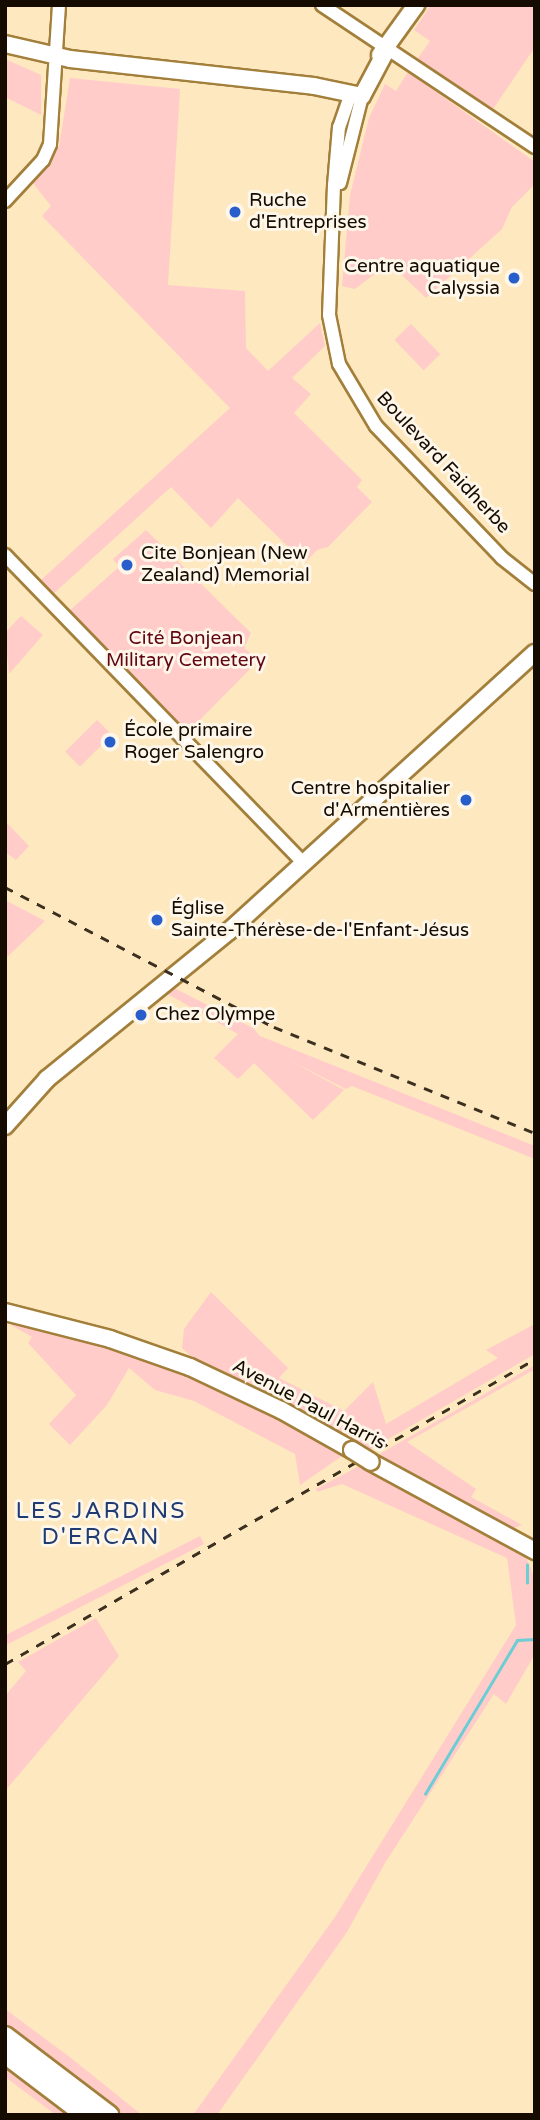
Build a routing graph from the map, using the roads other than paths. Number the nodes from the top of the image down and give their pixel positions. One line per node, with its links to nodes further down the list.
1 (59, 5): 7 (street)
2 (322, 5): 5 (street)
3 (416, 5): 5 (main road, Boulevard Faidherbe)
4 (5, 44): 7 (main road)
5 (387, 49): 8 (main road, Boulevard Faidherbe); 9 (street)
6 (5, 52): 7 (main road)
7 (55, 61): 8 (main road); 12 (street)
8 (357, 95): 14 (street, Boulevard Faidherbe)
9 (465, 102): 10 (street); 11 (street)
10 (535, 147)
11 (535, 155)
12 (5, 201)
13 (5, 555): 20 (street)
14 (502, 558): 15 (street, Boulevard Faidherbe); 16 (street, Boulevard Faidherbe)
15 (535, 584)
16 (535, 595)
17 (535, 647): 19 (main road)
18 (535, 653): 19 (main road)
19 (515, 668): 20 (main road)
20 (303, 863): 21 (main road)
21 (5, 1126)
22 (5, 1312): 23 (main road, Avenue Paul Harris, bridge)
23 (503, 1531): 24 (main road, Avenue Paul Harris); 25 (main road, Avenue Paul Harris)
24 (535, 1540)
25 (535, 1550)
26 (5, 2036): 29 (highway)
27 (5, 2054): 28 (highway)
28 (86, 2115)
29 (109, 2115)

